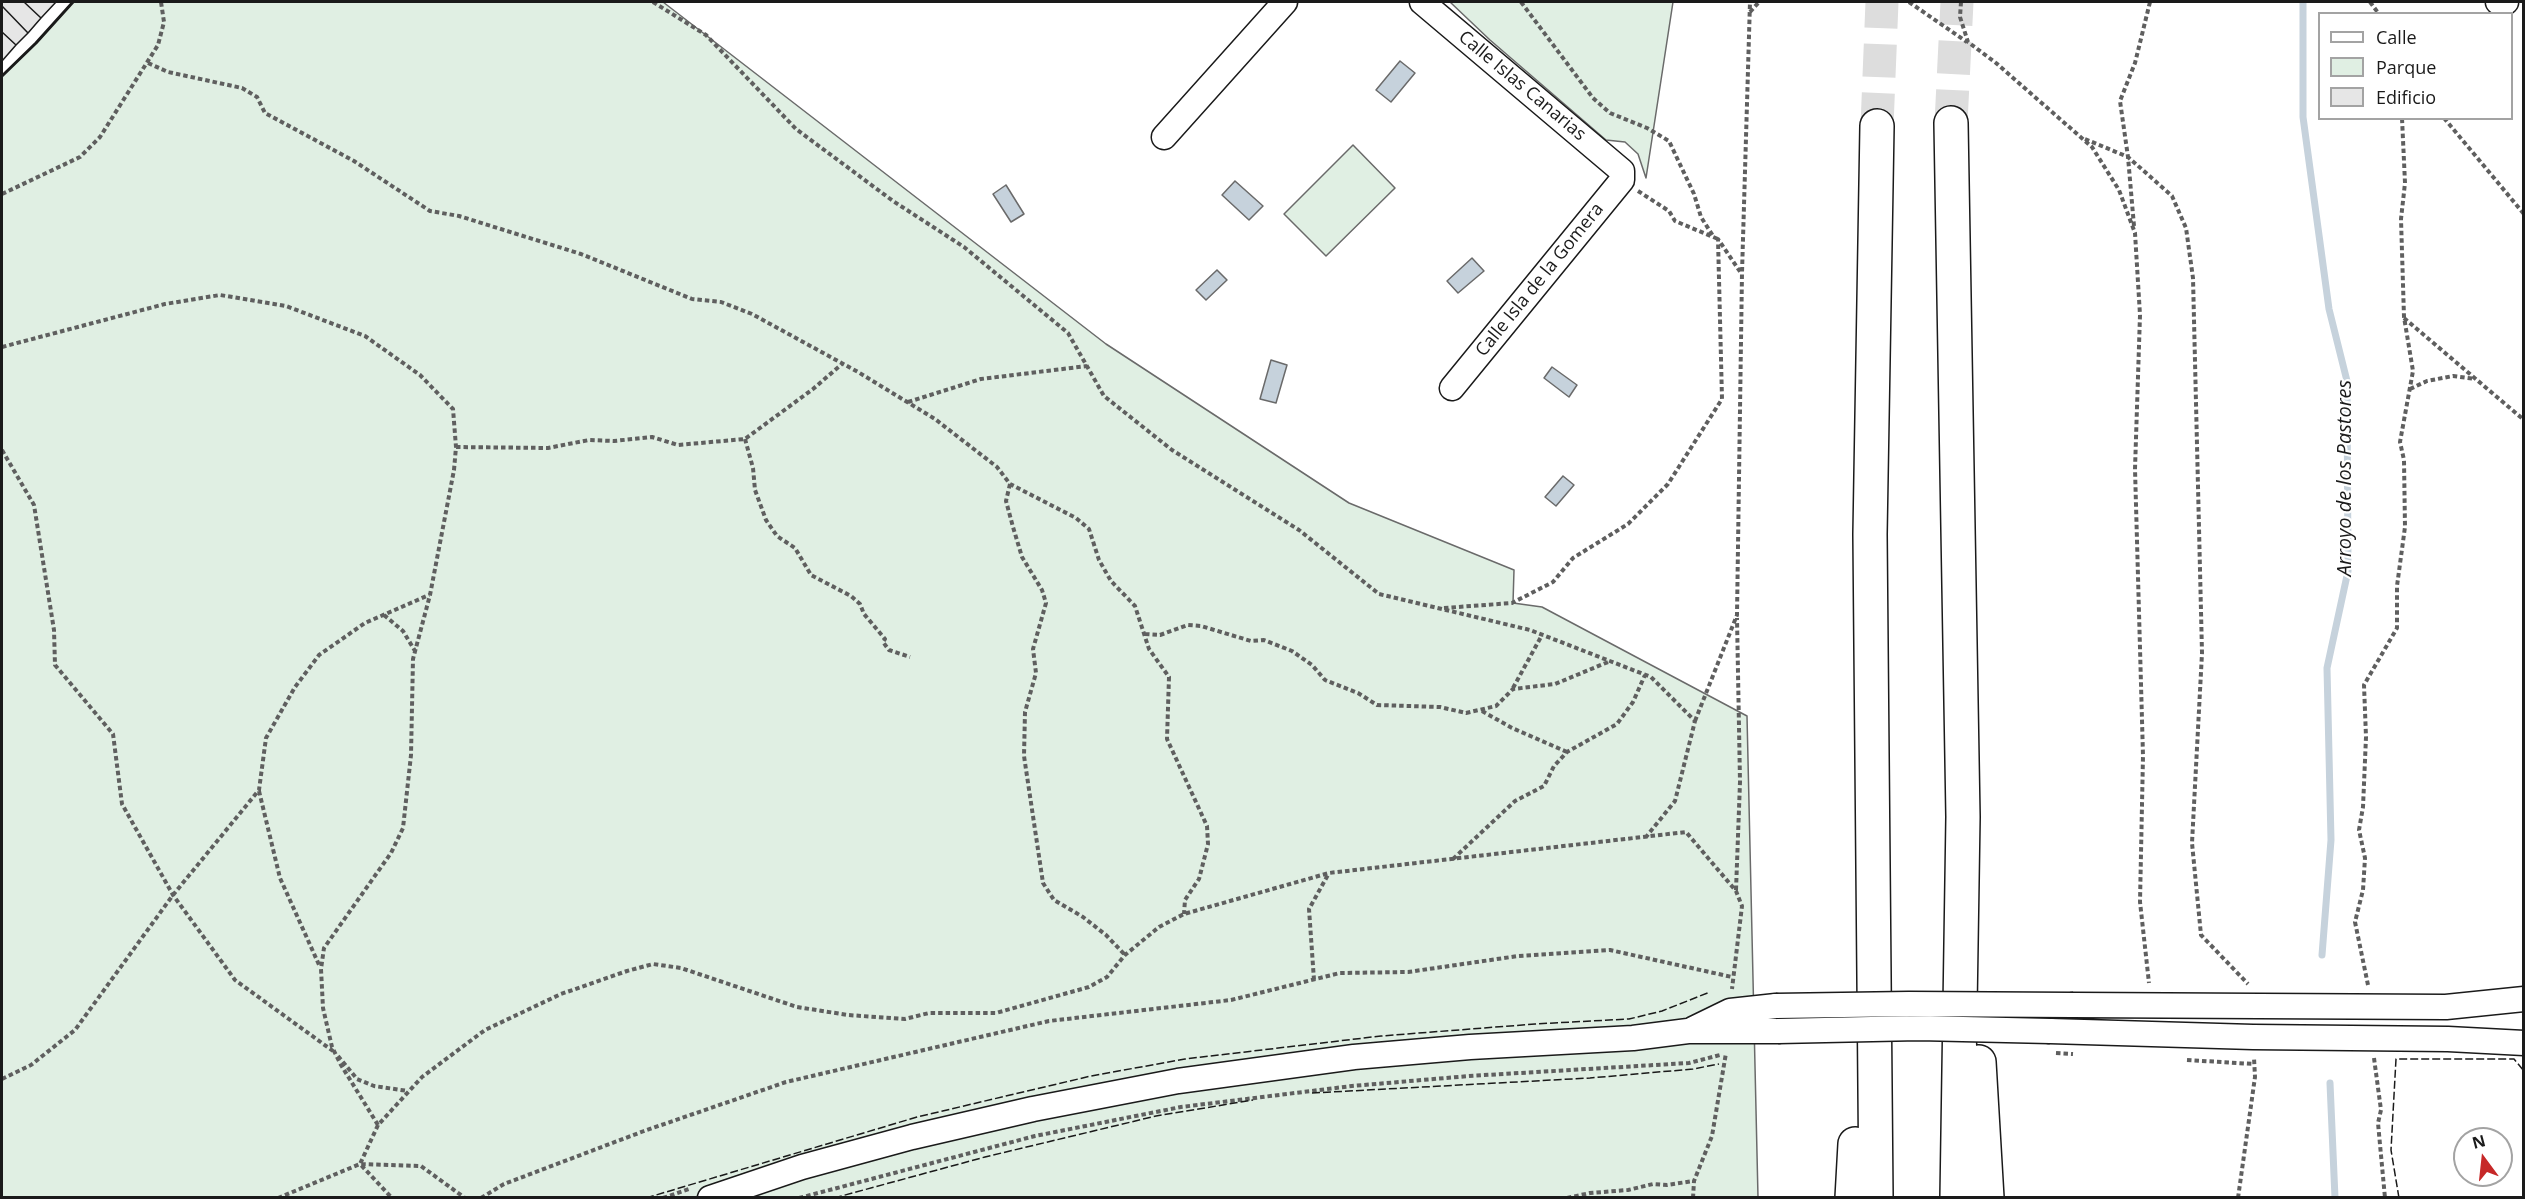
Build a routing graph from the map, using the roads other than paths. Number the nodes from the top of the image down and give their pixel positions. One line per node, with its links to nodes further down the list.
1 (1285, 2): 7 (street)
2 (1422, 2): 8 (street, Calle Islas Canarias)
3 (2498, 2): 4 (street)
4 (2506, 2)
5 (1951, 123): 11 (highway)
6 (1877, 126): 10 (highway)
7 (1164, 137)
8 (1622, 171): 9 (street, Calle Isla de la Gomera)
9 (1452, 388)
10 (1870, 534): 16 (highway); 17 (highway)
11 (1963, 817): 18 (highway); 19 (highway)
12 (2523, 999): 13 (street, bridge)
13 (1688, 1031): 14 (street, bridge); 15 (street)
14 (2523, 1043)
15 (710, 1197)
16 (1852, 1197)
17 (1876, 1197)
18 (1957, 1197)
19 (1987, 1197)

